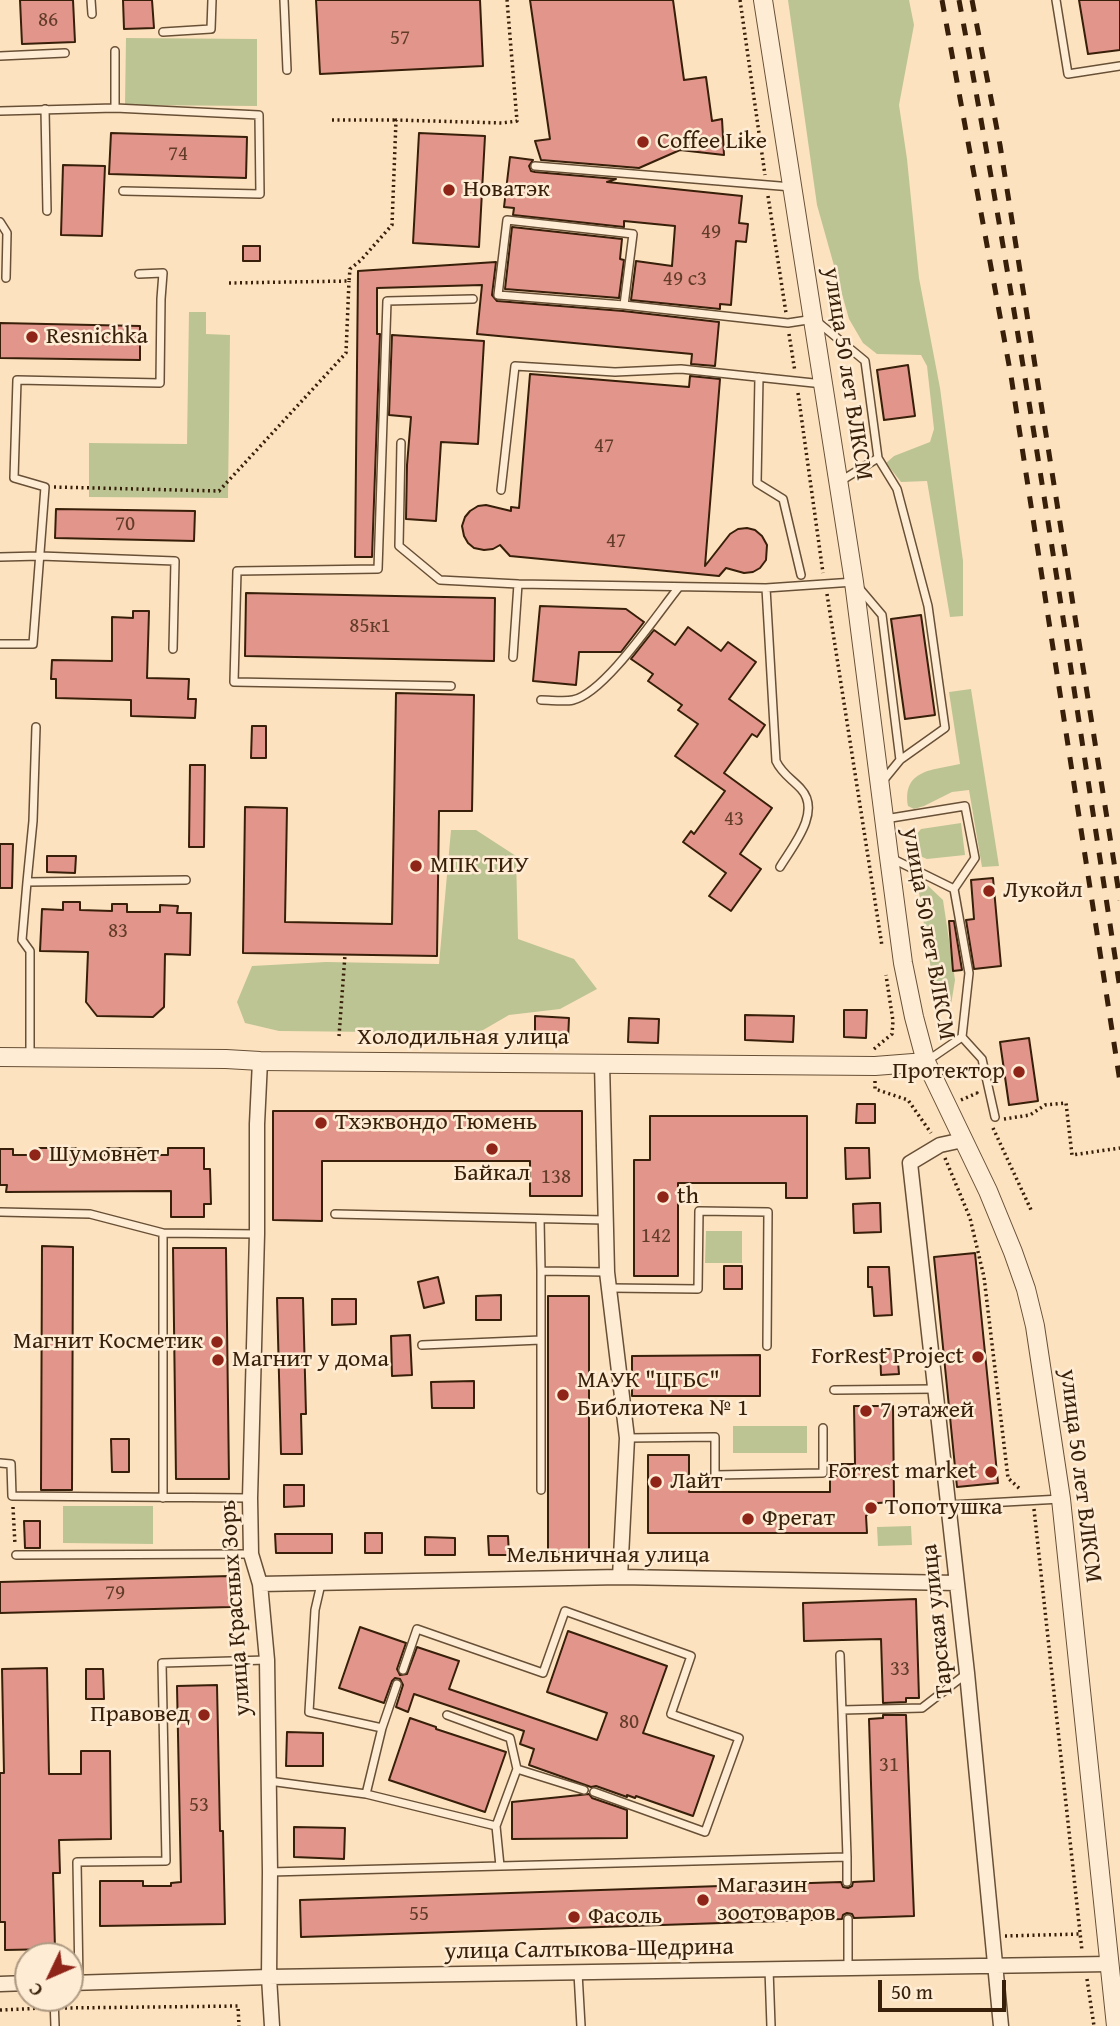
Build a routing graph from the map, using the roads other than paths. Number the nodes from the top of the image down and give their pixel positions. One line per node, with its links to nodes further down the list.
1 (92, 0): 6 (lane)
2 (212, 0): 7 (lane)
3 (284, 0): 12 (lane)
4 (763, 0): 17 (street, улица 50 лет ВЛКСМ)
5 (1056, 0): 11 (lane)
6 (92, 14)
7 (163, 32)
8 (116, 51): 13 (lane)
9 (65, 53): 10 (lane)
10 (0, 56)
11 (1120, 66)
12 (287, 71)
13 (115, 108): 14 (lane); 18 (lane)
14 (45, 109): 15 (lane); 19 (lane)
15 (0, 110)
16 (535, 166): 17 (lane)
17 (793, 187): 25 (street, улица 50 лет ВЛКСМ)
18 (122, 191)
19 (47, 211)
20 (0, 222): 22 (lane)
21 (139, 274): 32 (lane)
22 (6, 278)
23 (473, 299): 42 (lane)
24 (625, 305): 24 (lane); 25 (lane)
25 (814, 319): 27 (street, улица 50 лет ВЛКСМ); 29 (lane)
26 (759, 377): 27 (lane); 31 (lane); 34 (lane)
27 (824, 384): 30 (street, улица 50 лет ВЛКСМ)
28 (401, 443): 36 (lane)
29 (878, 458): 30 (lane); 45 (lane)
30 (838, 483): 35 (street, улица 50 лет ВЛКСМ)
31 (501, 490)
32 (40, 556): 33 (lane); 39 (lane); 40 (lane)
33 (0, 557)
34 (801, 575)
35 (854, 582): 38 (lane); 45 (lane); 46 (street, улица 50 лет ВЛКСМ)
36 (519, 584): 37 (lane); 41 (lane)
37 (679, 587): 38 (lane); 43 (lane)
38 (766, 588): 49 (lane)
39 (0, 644)
40 (173, 649)
41 (513, 657)
42 (451, 686)
43 (541, 700)
44 (36, 727): 51 (lane)
45 (900, 760): 46 (lane)
46 (880, 785): 47 (street, улица 50 лет ВЛКСМ)
47 (884, 820): 48 (street, улица 50 лет ВЛКСМ); 52 (lane)
48 (889, 857): 52 (lane); 57 (street, улица 50 лет ВЛКСМ)
49 (780, 867)
50 (186, 880): 51 (lane)
51 (27, 882): 55 (lane)
52 (954, 888): 53 (lane)
53 (962, 1037): 57 (lane); 59 (lane)
54 (0, 1056): 55 (street, Холодильная улица)
55 (30, 1057): 56 (street, Холодильная улица)
56 (260, 1061): 58 (street, Холодильная улица); 66 (street, улица Красных Зорь)
57 (926, 1062): 58 (street, Холодильная улица); 60 (street, улица 50 лет ВЛКСМ)
58 (602, 1063): 64 (street)
59 (996, 1120)
60 (964, 1140): 73 (street, Тарская улица); 81 (street, улица 50 лет ВЛКСМ)
61 (0, 1212): 65 (lane)
62 (335, 1214): 63 (lane)
63 (540, 1219): 64 (lane); 67 (lane)
64 (606, 1220): 68 (street)
65 (163, 1233): 66 (lane); 79 (lane)
66 (257, 1234): 80 (street, улица Красных Зорь)
67 (541, 1271): 68 (lane); 70 (lane)
68 (607, 1272): 69 (street)
69 (610, 1288): 72 (lane); 76 (street)
70 (541, 1340): 71 (lane); 78 (lane)
71 (422, 1346)
72 (767, 1346)
73 (935, 1389): 74 (lane); 82 (street, Тарская улица)
74 (834, 1390)
75 (822, 1428): 76 (lane)
76 (627, 1438): 85 (street)
77 (0, 1463): 79 (lane)
78 (541, 1490)
79 (163, 1498): 80 (lane)
80 (250, 1498): 83 (street, улица Красных Зорь)
81 (1061, 1499): 82 (lane); 109 (street, улица 50 лет ВЛКСМ)
82 (949, 1505): 87 (street, Тарская улица)
83 (251, 1554): 84 (lane); 88 (street, улица Красных Зорь)
84 (16, 1555)
85 (620, 1577): 86 (street, Мельничная улица); 87 (street, Мельничная улица)
86 (321, 1583): 88 (street, Мельничная улица); 96 (lane)
87 (957, 1583): 92 (street, Тарская улица)
88 (260, 1584): 90 (street, улица Красных Зорь)
89 (840, 1656): 94 (lane)
90 (267, 1660): 98 (street, улица Красных Зорь); 108 (lane)
91 (403, 1670): 100 (lane)
92 (967, 1673): 94 (lane); 110 (street, Тарская улица)
93 (397, 1684): 96 (lane)
94 (842, 1710): 103 (lane)
95 (447, 1715): 97 (lane)
96 (382, 1728): 101 (lane)
97 (517, 1769): 99 (lane); 102 (lane)
98 (269, 1781): 101 (lane); 105 (street, улица Красных Зорь)
99 (583, 1790)
100 (594, 1793)
101 (366, 1794): 102 (lane)
102 (496, 1826): 104 (lane)
103 (847, 1857): 104 (lane); 106 (lane)
104 (500, 1866): 105 (lane)
105 (270, 1872): 114 (street, улица Красных Зорь)
106 (847, 1882)
107 (848, 1919): 111 (lane)
108 (75, 1942)
109 (1109, 1964): 110 (street, улица Салтыкова-Щедрина); 120 (street, улица 50 лет ВЛКСМ)
110 (995, 1966): 111 (street, улица Салтыкова-Щедрина); 119 (street, Тарская улица)
111 (848, 1968): 112 (street, улица Салтыкова-Щедрина)
112 (769, 1969): 113 (street, улица Салтыкова-Щедрина); 118 (lane)
113 (578, 1973): 114 (street, улица Салтыкова-Щедрина); 117 (lane)
114 (268, 1977): 115 (street, улица Салтыкова-Щедрина); 116 (street, улица Красных Зорь)
115 (84, 1982)
116 (272, 2026)
117 (581, 2026)
118 (771, 2026)
119 (1000, 2026)
120 (1116, 2026)

